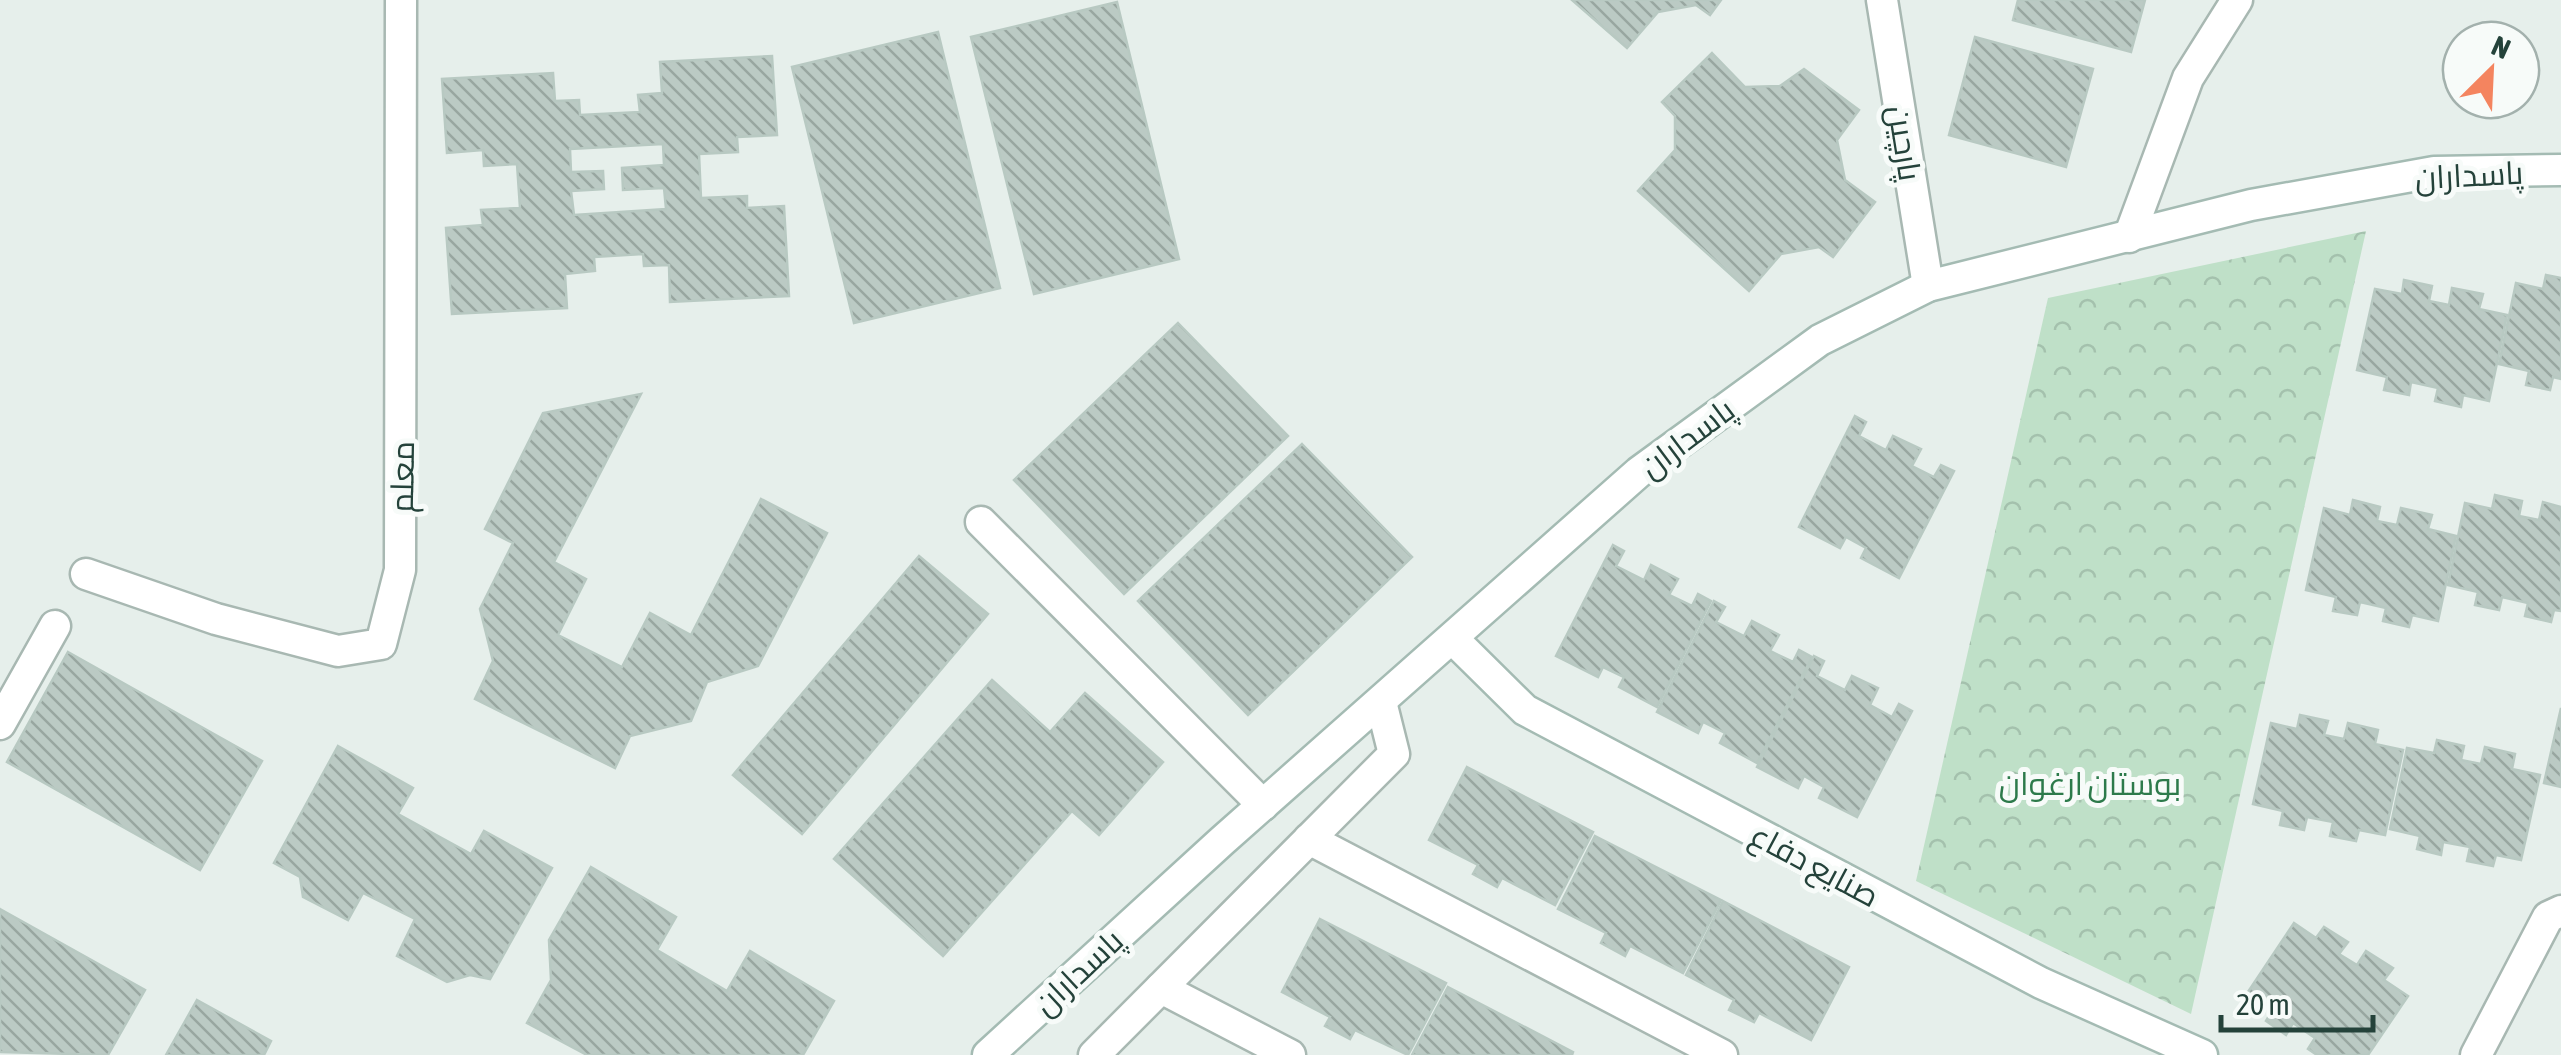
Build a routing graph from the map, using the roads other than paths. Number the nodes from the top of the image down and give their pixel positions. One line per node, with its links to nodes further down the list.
1 (401, 0): 8 (street, معلم)
2 (1882, 0): 6 (street, پارچین)
3 (2237, 0): 5 (street)
4 (2561, 170): 5 (street, پاسداران)
5 (2129, 238): 6 (street, پاسداران)
6 (1928, 286): 10 (street, پاسداران)
7 (980, 522): 13 (street)
8 (86, 574)
9 (55, 626): 12 (street)
10 (1453, 638): 11 (street, پاسداران); 21 (street, صنایع دفاع)
11 (1381, 702): 13 (street, پاسداران); 14 (street)
12 (0, 724)
13 (1262, 804): 17 (street, پاسداران)
14 (1309, 839): 16 (street); 20 (street)
15 (2561, 911): 22 (street)
16 (1161, 988): 18 (street); 19 (street)
17 (988, 1055)
18 (1094, 1055)
19 (1290, 1055)
20 (1722, 1055)
21 (2202, 1055)
22 (2476, 1055)

